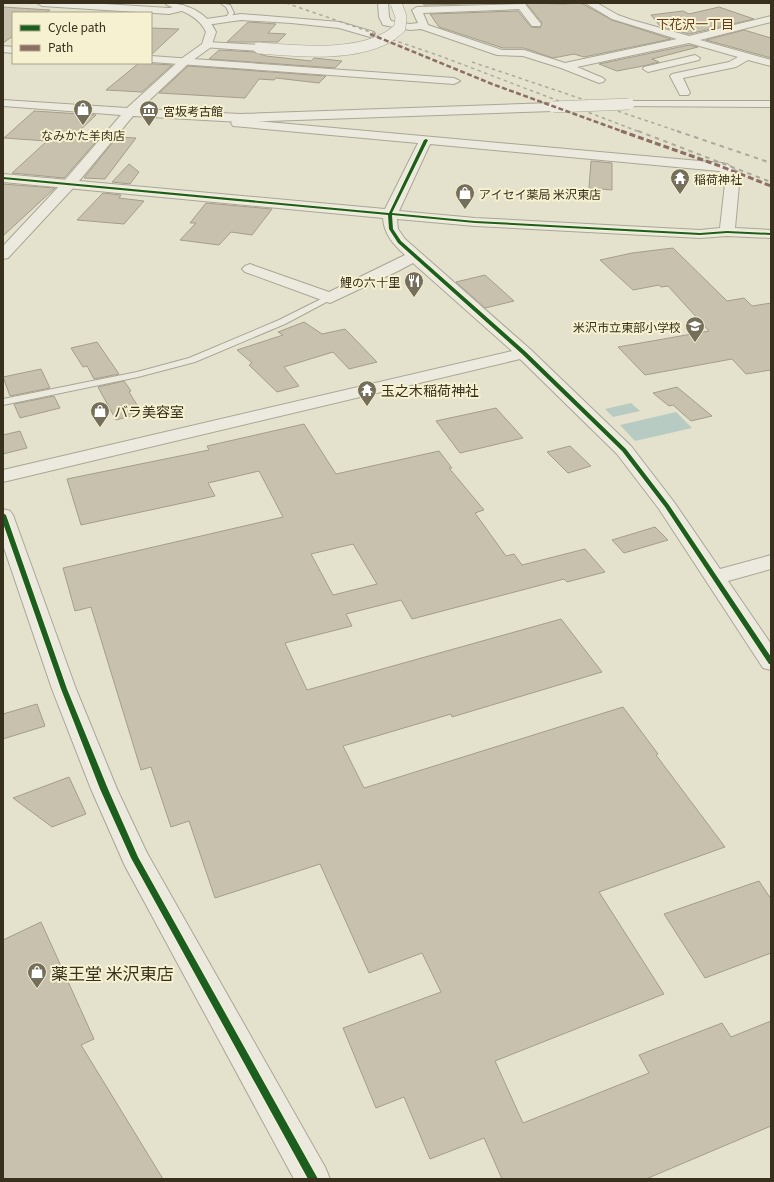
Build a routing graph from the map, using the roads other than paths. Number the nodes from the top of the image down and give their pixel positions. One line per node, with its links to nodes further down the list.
1 (42, 3): 10 (street)
2 (170, 3): 10 (street)
3 (222, 3): 13 (lane)
4 (383, 3): 16 (street)
5 (396, 3): 19 (street, bridge)
6 (590, 3): 11 (street)
7 (611, 3): 11 (street)
8 (480, 5): 9 (street); 15 (street)
9 (415, 7): 16 (street)
10 (183, 8): 14 (street)
11 (601, 10): 18 (street)
12 (771, 19): 18 (street)
13 (226, 20): 14 (street); 17 (street)
14 (206, 22): 19 (street)
15 (536, 24)
16 (422, 26): 25 (street)
17 (370, 34)
18 (689, 40): 20 (street); 25 (street)
19 (207, 44): 23 (street)
20 (725, 50): 21 (street); 26 (street)
21 (747, 56): 24 (street); 29 (street)
22 (152, 58): 23 (street)
23 (185, 61): 28 (street); 32 (street)
24 (771, 63)
25 (564, 66): 27 (street)
26 (648, 69)
27 (599, 80)
28 (454, 81)
29 (684, 92)
30 (3, 102): 32 (street)
31 (771, 104): 33 (street, bridge)
32 (130, 112): 33 (street); 36 (street)
33 (240, 118): 34 (street)
34 (426, 140): 37 (street); 38 (street)
35 (3, 178): 36 (street)
36 (69, 184): 37 (street); 40 (street)
37 (390, 214): 38 (street); 41 (street)
38 (727, 232): 39 (street)
39 (771, 234)
40 (3, 255)
41 (414, 256): 43 (street); 44 (street)
42 (250, 270): 43 (street)
43 (330, 298): 45 (lane)
44 (524, 353): 46 (street); 49 (street)
45 (3, 402)
46 (3, 476)
47 (3, 515): 51 (street)
48 (771, 562): 49 (street)
49 (715, 578): 50 (street)
50 (771, 662)
51 (313, 1179)

